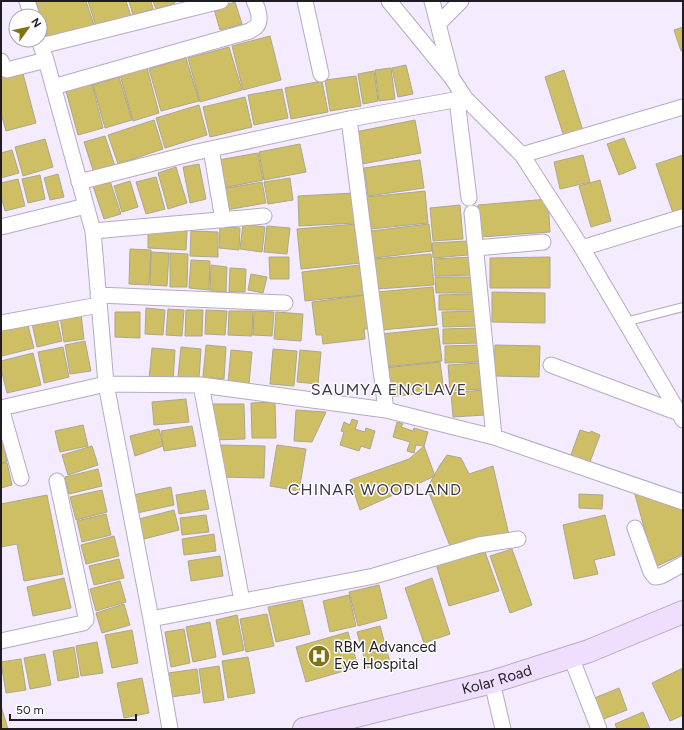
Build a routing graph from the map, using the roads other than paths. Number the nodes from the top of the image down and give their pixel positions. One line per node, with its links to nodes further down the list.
1 (222, 1): 8 (street)
2 (254, 1): 12 (street)
3 (305, 1): 10 (street)
4 (389, 1): 11 (street)
5 (432, 1): 7 (street)
6 (460, 1): 7 (street)
7 (438, 24): 11 (street)
8 (42, 49): 9 (street); 12 (street)
9 (2, 66)
10 (321, 74)
11 (452, 78): 13 (street)
12 (53, 87): 18 (street)
13 (461, 99): 15 (street); 17 (street); 19 (street)
14 (683, 107): 17 (street)
15 (349, 119): 16 (street); 39 (street)
16 (211, 149): 18 (street); 24 (street)
17 (522, 155): 29 (street)
18 (79, 182): 20 (street)
19 (469, 198)
20 (86, 206): 25 (street); 26 (street)
21 (472, 213): 28 (street)
22 (264, 216): 24 (street)
23 (683, 217): 29 (street)
24 (223, 220): 26 (street)
25 (1, 227)
26 (93, 231): 30 (street)
27 (543, 242): 28 (street)
28 (476, 248): 41 (street)
29 (582, 248): 33 (street)
30 (99, 300): 31 (street); 34 (street); 36 (street)
31 (285, 303)
32 (683, 307): 33 (lane)
33 (625, 322): 40 (street)
34 (1, 323)
35 (551, 365): 40 (street)
36 (106, 384): 37 (street); 38 (street); 50 (street)
37 (201, 385): 39 (street); 48 (street)
38 (1, 408): 42 (street)
39 (386, 410): 41 (street)
40 (681, 416)
41 (494, 437): 44 (street)
42 (21, 478)
43 (57, 481): 51 (street)
44 (683, 502)
45 (635, 528): 47 (street)
46 (518, 540): 48 (street)
47 (683, 564)
48 (242, 602): 50 (street)
49 (683, 612): 52 (main road, Kolar Road)
50 (151, 619): 54 (street)
51 (1, 641)
52 (571, 657): 53 (main road, Kolar Road); 57 (street)
53 (492, 682): 55 (main road, Kolar Road); 56 (street)
54 (170, 729)
55 (304, 729)
56 (503, 729)
57 (599, 729)

